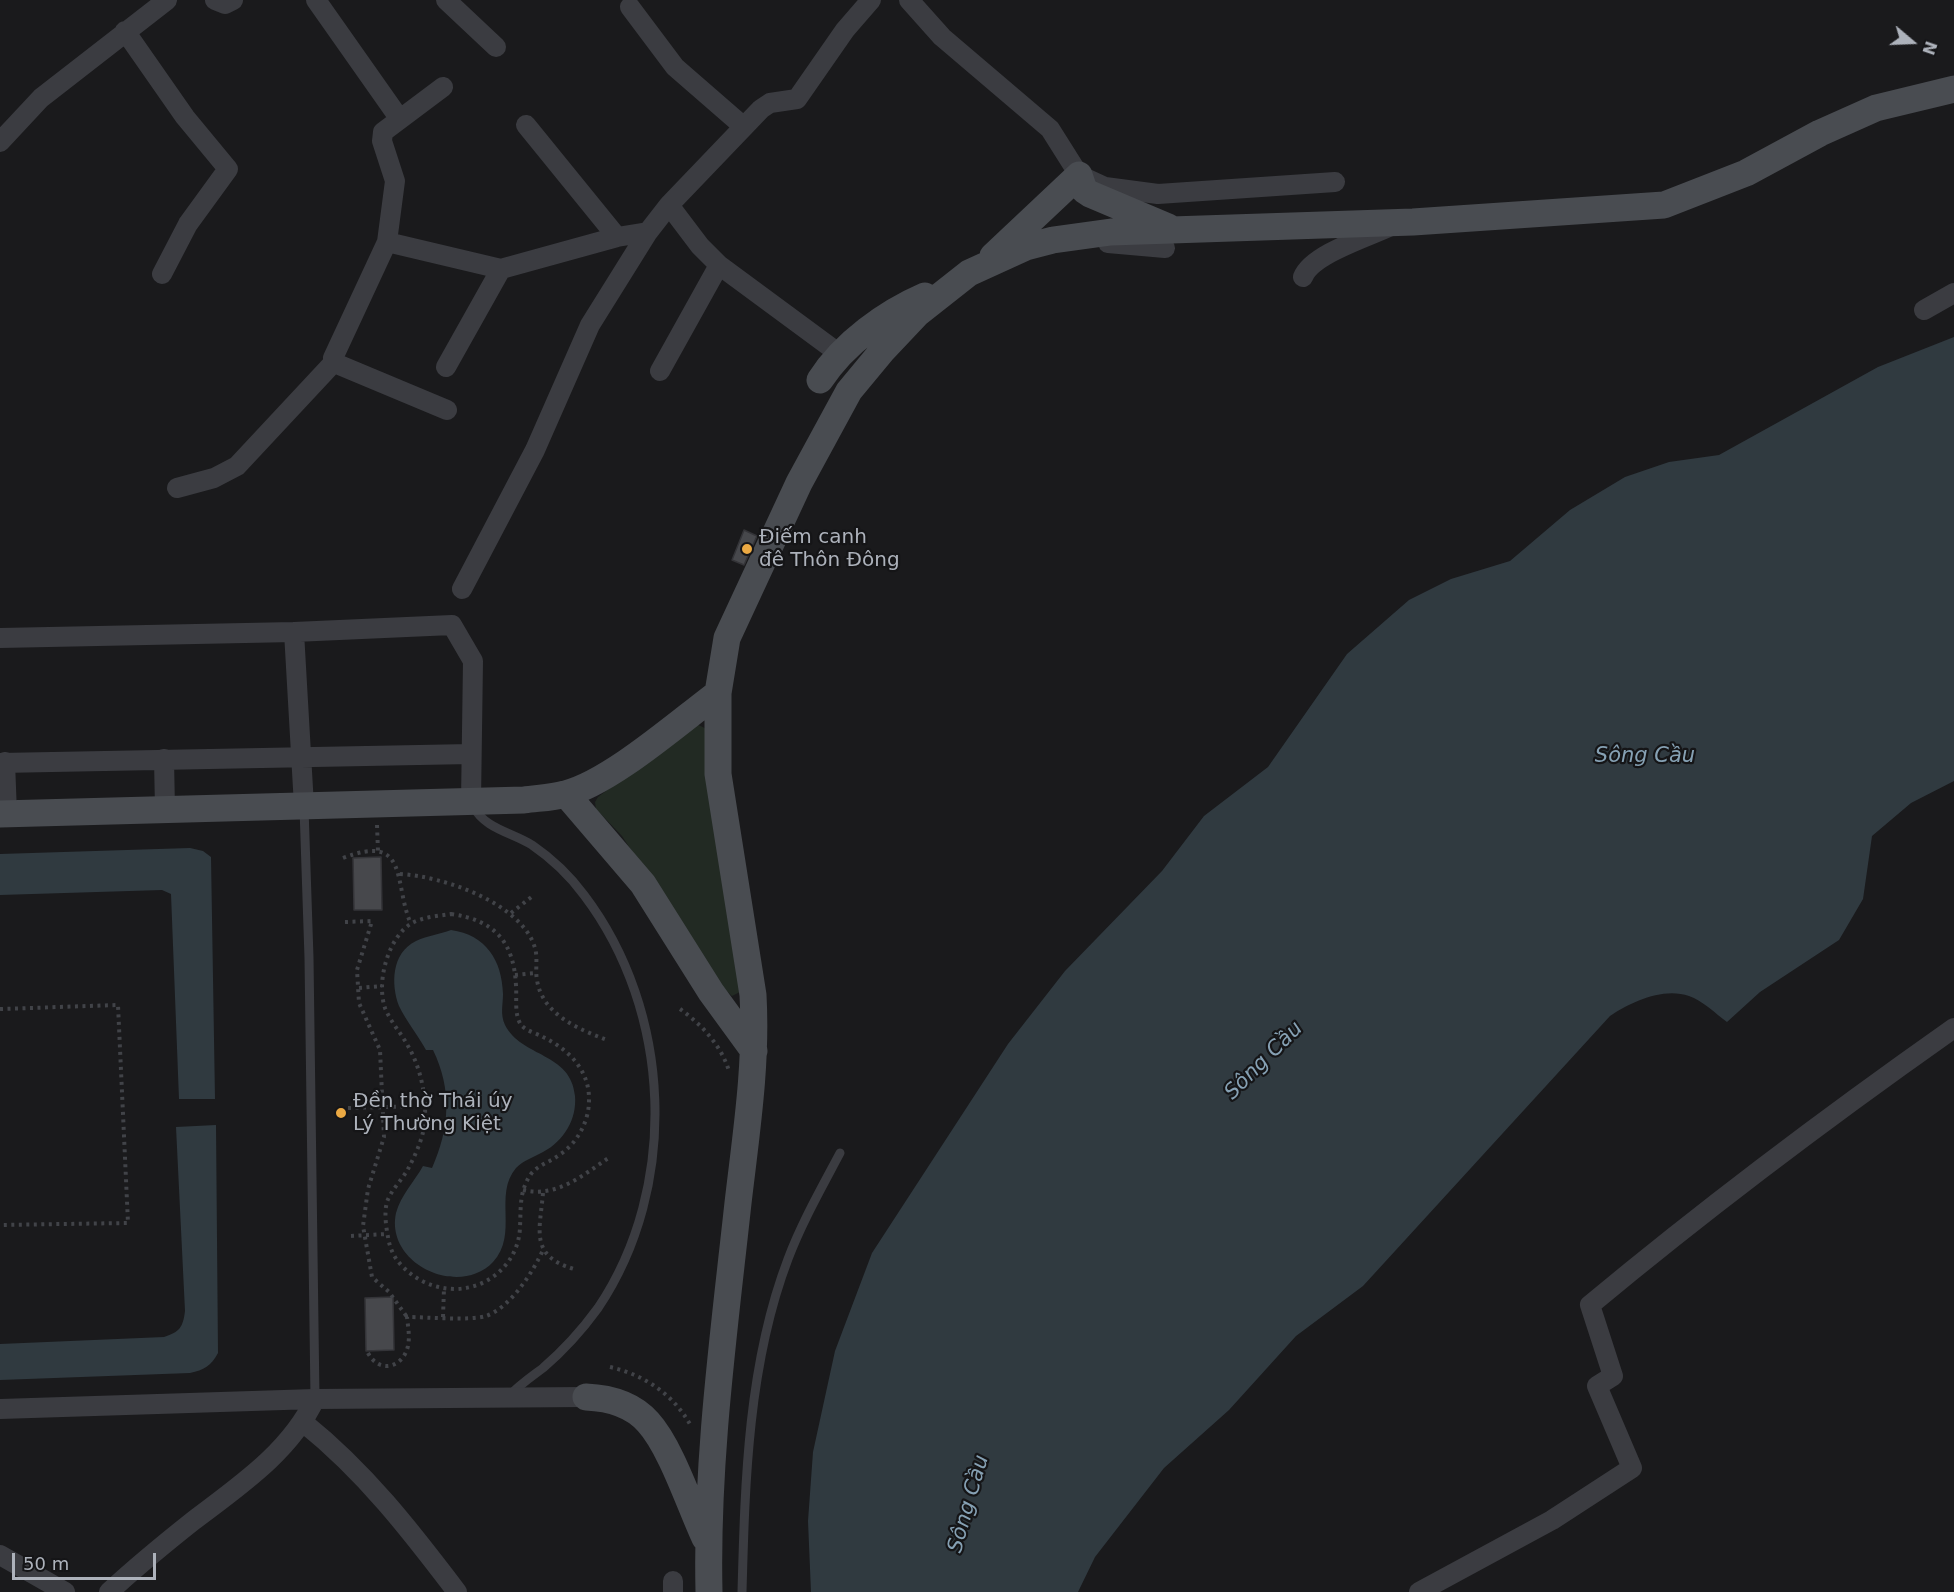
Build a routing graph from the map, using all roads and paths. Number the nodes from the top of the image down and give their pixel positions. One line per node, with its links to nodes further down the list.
1 (167, 0): 9 (street)
2 (215, 0): 3 (street)
3 (233, 0)
4 (316, 0): 13 (street)
5 (446, 0): 10 (street)
6 (871, 0): 15 (street)
7 (909, 0): 17 (street)
8 (630, 7): 15 (street)
9 (124, 31): 16 (street); 28 (street)
10 (496, 47)
11 (443, 87): 13 (street)
12 (1954, 89): 20 (main road)
13 (399, 118): 24 (street)
14 (526, 125): 22 (street)
15 (744, 127): 19 (street)
16 (0, 142)
17 (1079, 175): 18 (street); 23 (main road); 25 (main road)
18 (1335, 182)
19 (669, 205): 21 (street); 26 (street)
20 (1396, 223): 23 (main road); 29 (street)
21 (648, 232): 22 (street); 40 (street)
22 (617, 237): 27 (street)
23 (1171, 239): 25 (main road)
24 (387, 242): 27 (street); 34 (street)
25 (989, 262): 30 (main road)
26 (719, 265): 33 (street); 36 (street)
27 (501, 269): 35 (street)
28 (162, 274)
29 (1303, 277)
30 (957, 282): 33 (main road); 43 (main road)
31 (1954, 293): 32 (street)
32 (1924, 310)
33 (841, 355): 37 (main road)
34 (335, 361): 38 (street); 39 (street)
35 (446, 367)
36 (660, 371)
37 (820, 380)
38 (447, 410)
39 (177, 488)
40 (462, 590)
41 (294, 632): 42 (street); 44 (street); 45 (street)
42 (0, 638)
43 (718, 693): 48 (main road); 69 (main road)
44 (471, 754): 45 (street); 49 (street)
45 (301, 756): 46 (street); 50 (street)
46 (164, 759): 47 (street); 51 (street)
47 (2, 763): 52 (street)
48 (566, 794): 49 (main road); 69 (main road)
49 (471, 801): 50 (main road); 91 (lane)
50 (304, 806): 51 (main road); 90 (lane)
51 (165, 809): 52 (main road)
52 (4, 814)
53 (377, 821): 54 (path)
54 (378, 851): 55 (path); 56 (path)
55 (343, 858)
56 (400, 874): 58 (path); 60 (path)
57 (534, 896): 58 (path)
58 (511, 913): 61 (path)
59 (345, 922): 64 (path)
60 (411, 924): 62 (path); 63 (path)
61 (536, 974): 62 (path); 68 (path)
62 (515, 975): 76 (path)
63 (382, 986): 64 (path); 71 (path)
64 (358, 988): 72 (path)
65 (680, 1008): 70 (path)
66 (0, 1009): 78 (path)
67 (1954, 1028): 102 (street)
68 (607, 1040)
69 (753, 1051): 95 (main road)
70 (730, 1075)
71 (424, 1106): 72 (path); 79 (path)
72 (382, 1107): 73 (path); 80 (path)
73 (348, 1108)
74 (840, 1153): 101 (lane)
75 (610, 1157): 77 (path)
76 (523, 1190): 77 (path); 84 (path)
77 (543, 1193): 82 (path)
78 (0, 1225)
79 (387, 1234): 80 (path); 84 (path)
80 (364, 1235): 81 (path); 85 (path)
81 (351, 1236)
82 (543, 1250): 83 (path); 86 (path)
83 (574, 1269)
84 (444, 1288): 86 (path)
85 (407, 1317): 86 (path); 87 (path)
86 (442, 1317)
87 (368, 1353)
88 (610, 1366): 94 (path)
89 (586, 1397): 91 (street); 95 (main road)
90 (315, 1399): 91 (street); 92 (street); 93 (street)
91 (506, 1399)
92 (0, 1409)
93 (304, 1423): 98 (street); 99 (street)
94 (692, 1429)
95 (708, 1544): 100 (main road)
96 (0, 1556): 97 (street)
97 (65, 1592)
98 (109, 1592)
99 (457, 1592)
100 (709, 1592)
101 (742, 1592)
102 (1419, 1592)

